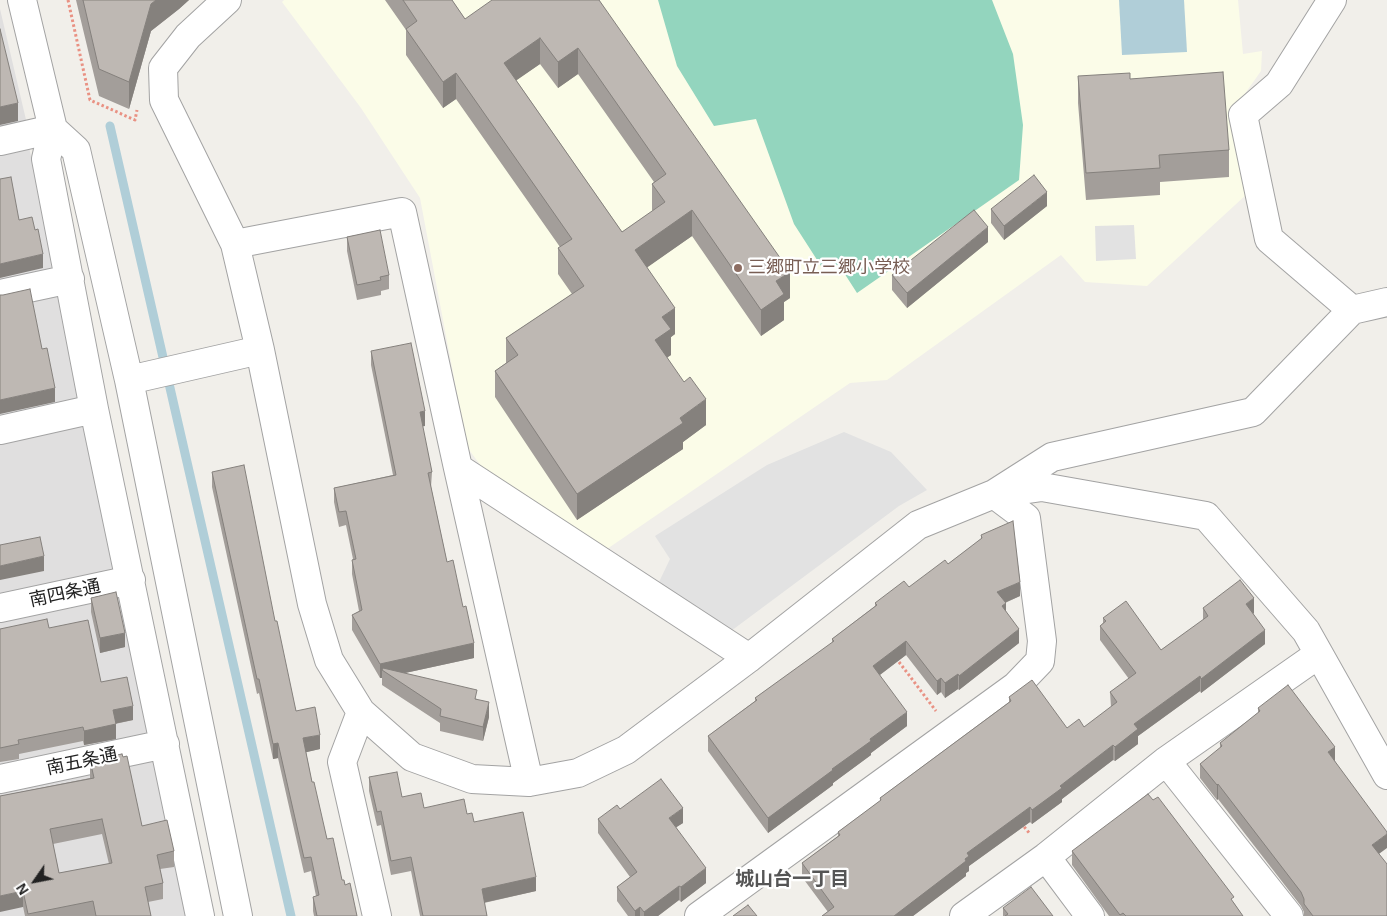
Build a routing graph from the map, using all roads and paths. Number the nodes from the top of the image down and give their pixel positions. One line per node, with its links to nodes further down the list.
1 (22, 0): 6 (street)
2 (68, 0): 5 (path)
3 (228, 0): 8 (street)
4 (1332, 0): 12 (street)
5 (138, 105)
6 (53, 129): 7 (street); 9 (street); 14 (street)
7 (0, 141)
8 (235, 244): 13 (street); 17 (street)
9 (70, 279): 10 (street); 15 (street)
10 (0, 294)
11 (1387, 302): 12 (street)
12 (1352, 310): 18 (street)
13 (260, 350): 14 (street); 24 (street)
14 (138, 377): 34 (street)
15 (94, 409): 16 (street); 19 (street)
16 (0, 430)
17 (458, 468): 23 (street); 30 (street)
18 (994, 494): 22 (street); 23 (street); 25 (street)
19 (131, 580): 20 (street, 南四条通); 26 (street)
20 (0, 608)
21 (894, 654): 25 (path)
22 (1319, 654): 27 (street); 28 (street)
23 (749, 658): 30 (street)
24 (360, 712): 30 (street); 35 (street)
25 (952, 732): 36 (street)
26 (164, 744): 29 (street, 南五条通); 33 (street)
27 (1166, 761): 32 (street); 39 (street)
28 (1387, 775)
29 (0, 779)
30 (530, 782)
31 (1017, 818): 32 (path)
32 (1046, 857): 37 (street); 38 (street)
33 (192, 914)
34 (238, 916)
35 (377, 916)
36 (699, 916)
37 (964, 916)
38 (1090, 916)
39 (1288, 916)

